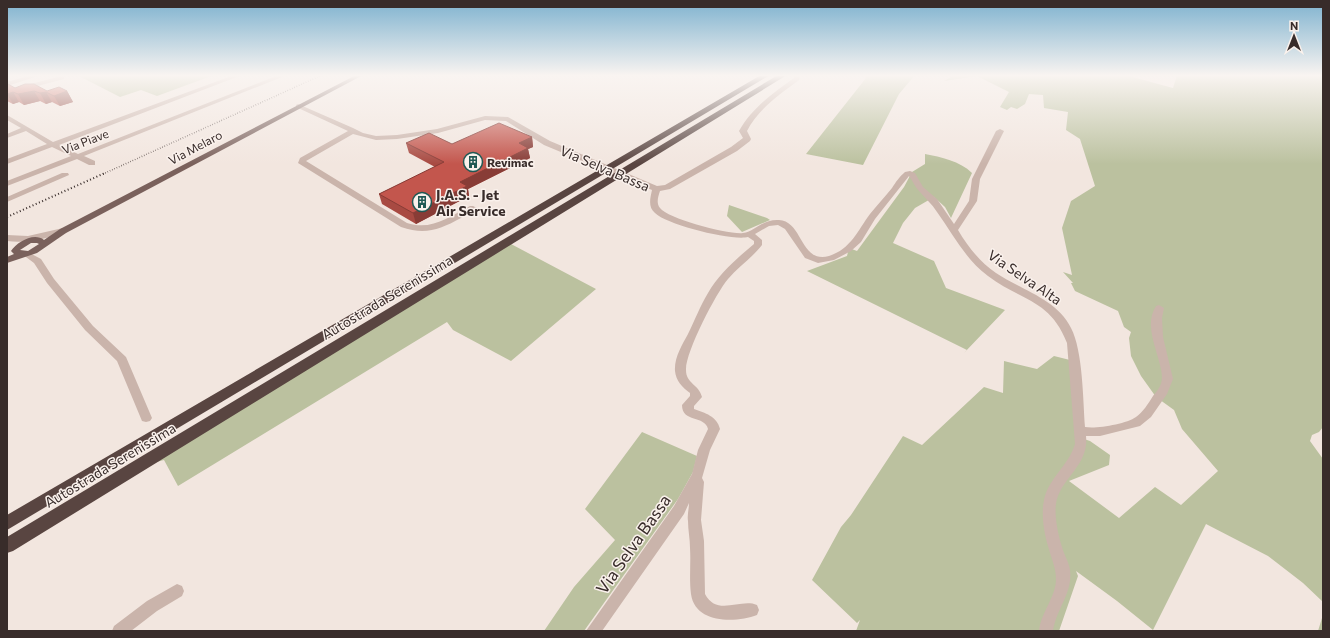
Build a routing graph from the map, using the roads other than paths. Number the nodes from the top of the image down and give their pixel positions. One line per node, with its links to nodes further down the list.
1 (160, 105): 12 (street)
2 (210, 105): 13 (street, Via Piave)
3 (716, 105): 34 (highway, Autostrada Serenissima)
4 (734, 105): 35 (highway, Autostrada Serenissima)
5 (766, 105): 18 (street)
6 (298, 106): 9 (street, Via Selva Bassa); 22 (main road, Via Melaro)
7 (7, 118): 8 (street)
8 (26, 129): 11 (street); 12 (street)
9 (351, 129): 18 (street, Via Selva Bassa); 20 (street)
10 (1000, 131): 21 (street)
11 (7, 136)
12 (53, 145): 13 (street); 14 (street)
13 (77, 157): 15 (street); 17 (street, Via Piave)
14 (7, 162)
15 (92, 163)
16 (65, 175): 19 (street)
17 (7, 184)
18 (656, 189): 23 (street, Via Selva Bassa)
19 (7, 200)
20 (473, 208)
21 (954, 230): 23 (street, Via Selva Alta); 32 (street, Via Selva Alta)
22 (63, 231): 24 (main road, Via Melaro); 25 (main road, Via Melaro); 26 (street)
23 (749, 234): 33 (street, Via Selva Bassa)
24 (32, 241): 25 (main road); 26 (main road, Via Melaro)
25 (42, 246): 26 (main road, Via Melaro); 29 (street)
26 (20, 251): 27 (main road, Via Melaro); 28 (main road, Via Melaro); 29 (street)
27 (7, 257)
28 (7, 260)
29 (38, 261): 31 (street)
30 (1159, 308): 32 (street)
31 (146, 418)
32 (1080, 430): 40 (street, Via Selva Alta)
33 (698, 474): 37 (street, Via Selva Bassa); 39 (street, Via Selva Bassa)
34 (7, 523)
35 (7, 546)
36 (177, 591): 38 (street)
37 (752, 610)
38 (119, 631)
39 (592, 631)
40 (1046, 631)

